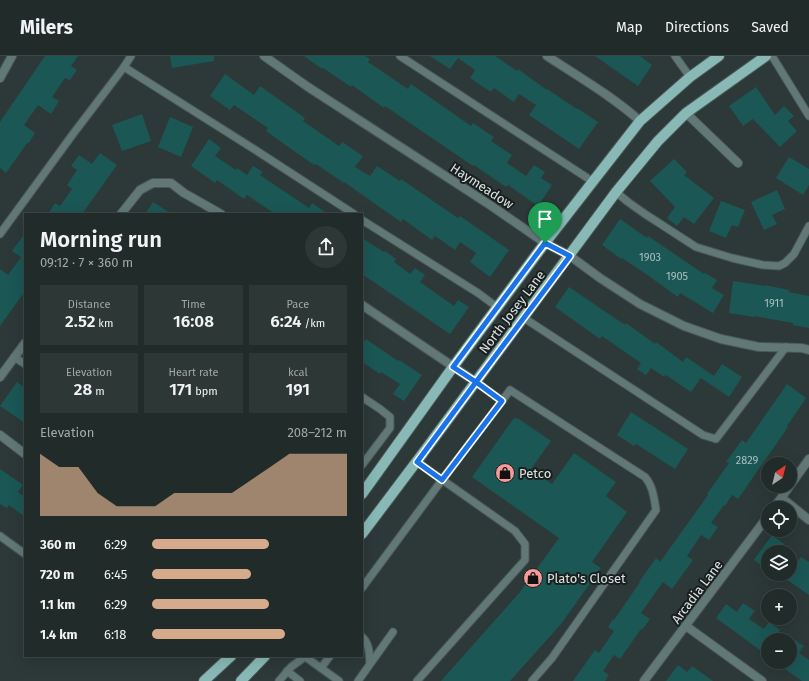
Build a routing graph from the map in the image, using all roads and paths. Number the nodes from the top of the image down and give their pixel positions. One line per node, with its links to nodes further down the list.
1 (12, 56): 12 (street)
2 (131, 56): 10 (lane)
3 (264, 56): 25 (street, Haymeadow)
4 (400, 56): 17 (lane)
5 (547, 56): 15 (street)
6 (675, 56): 11 (lane)
7 (719, 56): 11 (main road, North Josey Lane)
8 (766, 56): 13 (main road, North Josey Lane)
9 (772, 56): 14 (lane)
10 (124, 67): 21 (lane); 24 (lane)
11 (690, 77): 15 (main road, North Josey Lane)
12 (0, 78)
13 (686, 114): 16 (street); 18 (main road, North Josey Lane)
14 (809, 116)
15 (640, 122): 17 (main road, North Josey Lane)
16 (738, 163)
17 (592, 181): 25 (main road, North Josey Lane)
18 (616, 192): 23 (lane); 26 (main road, North Josey Lane)
19 (122, 213): 20 (street)
20 (219, 213)
21 (352, 213)
22 (363, 221): 28 (lane)
23 (809, 226)
24 (1, 230)
25 (545, 243): 26 (street, Haymeadow); 28 (main road, North Josey Lane)
26 (570, 256): 29 (main road, North Josey Lane); 31 (street, Haymeadow)
27 (363, 306): 35 (street)
28 (498, 307): 35 (main road, North Josey Lane)
29 (524, 318): 31 (lane); 37 (main road, North Josey Lane)
30 (24, 344): 33 (street)
31 (786, 347): 32 (street, Haymeadow)
32 (809, 350)
33 (14, 357): 34 (lane); 36 (street)
34 (24, 363)
35 (453, 367): 37 (street); 46 (main road, North Josey Lane)
36 (1, 375)
37 (476, 382): 39 (lane); 43 (main road, North Josey Lane)
38 (363, 398): 44 (lane)
39 (502, 401): 45 (lane); 73 (lane)
40 (0, 435): 41 (street)
41 (24, 453)
42 (809, 459): 47 (street)
43 (417, 462): 45 (lane); 51 (main road, North Josey Lane)
44 (363, 464)
45 (442, 480): 54 (lane); 72 (lane)
46 (363, 493)
47 (782, 498): 48 (street); 49 (street)
48 (780, 501)
49 (809, 520)
50 (761, 525): 55 (street, Arcadia Lane)
51 (363, 533)
52 (0, 536): 53 (lane)
53 (24, 553)
54 (363, 587)
55 (686, 626): 74 (street, Arcadia Lane); 75 (street)
56 (393, 632): 63 (lane)
57 (363, 638): 63 (lane)
58 (230, 657): 66 (main road)
59 (265, 657): 67 (main road)
60 (304, 657): 65 (lane)
61 (306, 657): 64 (lane)
62 (329, 657): 64 (lane)
63 (370, 663): 71 (lane)
64 (321, 668): 70 (lane)
65 (288, 671): 68 (lane); 69 (lane)
66 (204, 681)
67 (242, 681)
68 (279, 681)
69 (300, 681)
70 (339, 681)
71 (358, 681)
72 (417, 681)
73 (532, 681)
74 (644, 681)
75 (762, 681)

